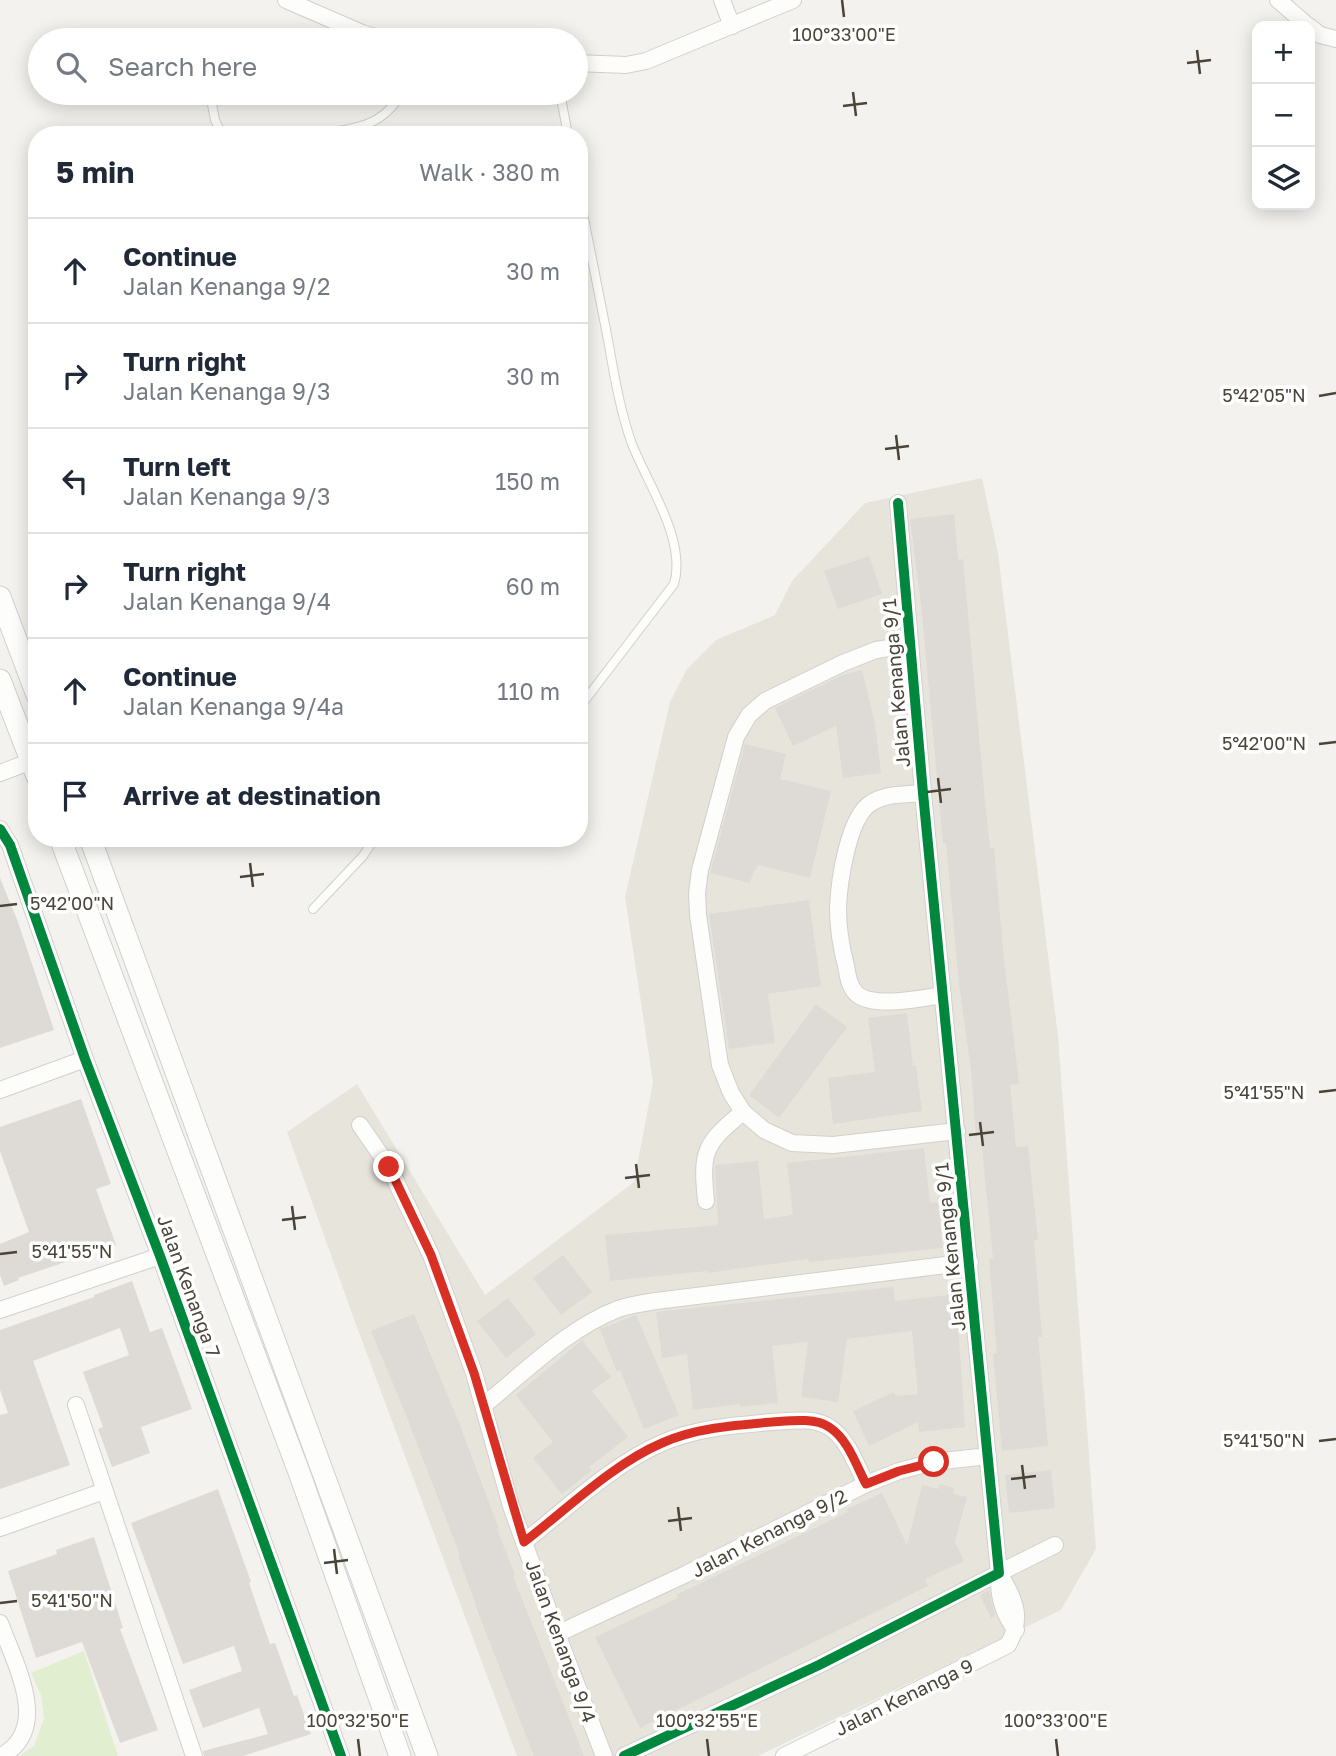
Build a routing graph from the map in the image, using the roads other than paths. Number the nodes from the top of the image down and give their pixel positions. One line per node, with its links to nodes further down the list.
1 (286, 0): 7 (street)
2 (722, 0): 6 (street)
3 (793, 0): 6 (street)
4 (1278, 0): 5 (street)
5 (1302, 21)
6 (732, 26): 10 (street)
7 (350, 28)
8 (1315, 31): 9 (street)
9 (1336, 39)
10 (588, 63)
11 (212, 105): 14 (lane)
12 (395, 105): 15 (lane)
13 (562, 105): 16 (lane)
14 (218, 126)
15 (360, 126)
16 (566, 126)
17 (588, 238): 23 (lane)
18 (898, 503): 20 (street, Jalan Kenanga 9/1)
19 (0, 597): 21 (street)
20 (909, 645): 27 (street, Jalan Kenanga 9/1); 36 (street)
21 (28, 671)
22 (0, 680): 24 (street)
23 (588, 696)
24 (28, 749)
25 (28, 767): 26 (street)
26 (0, 773)
27 (923, 793): 33 (street, Jalan Kenanga 9/1); 33 (street)
28 (0, 829): 34 (street, Jalan Kenanga 7)
29 (63, 847): 57 (street)
30 (93, 847): 58 (street)
31 (370, 847): 32 (lane)
32 (313, 909)
33 (943, 995): 38 (street, Jalan Kenanga 9/1)
34 (85, 1059): 35 (street); 40 (street, Jalan Kenanga 7)
35 (0, 1090)
36 (743, 1112): 38 (street); 39 (street)
37 (360, 1125): 44 (street, Jalan Kenanga 9/4)
38 (957, 1131): 41 (street, Jalan Kenanga 9/1)
39 (706, 1201)
40 (160, 1256): 42 (street); 56 (street, Jalan Kenanga 7)
41 (970, 1262): 44 (street); 45 (street, Jalan Kenanga 9/1)
42 (0, 1310)
43 (76, 1405): 47 (street)
44 (484, 1405): 49 (street, Jalan Kenanga 9/4)
45 (988, 1456): 46 (street, Jalan Kenanga 9/2); 51 (street, Jalan Kenanga 9/1)
46 (866, 1484): 49 (street); 53 (street, Jalan Kenanga 9/2)
47 (104, 1491): 48 (street); 55 (street)
48 (0, 1528)
49 (524, 1542): 53 (street, Jalan Kenanga 9/4)
50 (1055, 1545): 51 (street)
51 (999, 1573): 60 (street); 61 (street, Jalan Kenanga 9)
52 (0, 1623): 54 (street)
53 (557, 1634): 59 (street, Jalan Kenanga 9/4)
54 (1, 1756)
55 (194, 1756)
56 (341, 1756)
57 (400, 1756)
58 (428, 1756)
59 (604, 1756)
60 (624, 1756)
61 (784, 1756)

